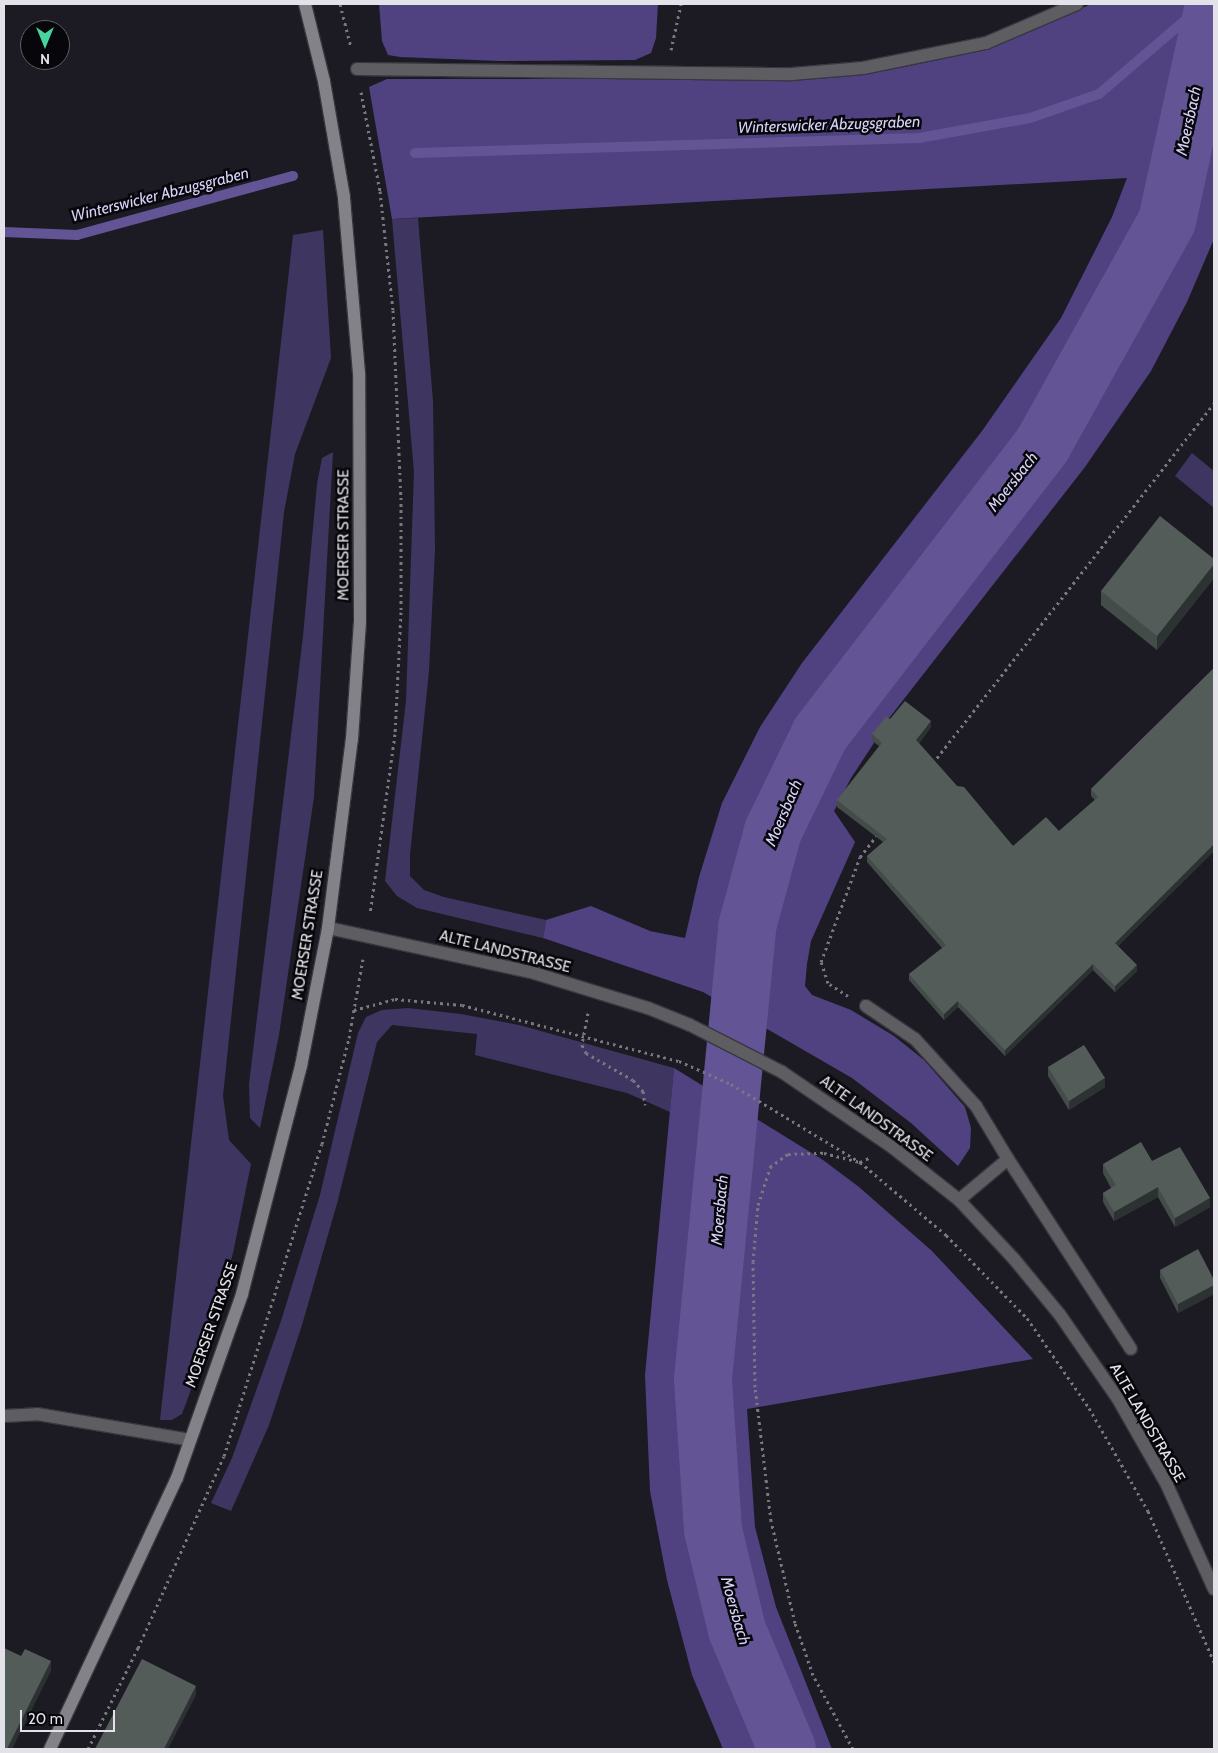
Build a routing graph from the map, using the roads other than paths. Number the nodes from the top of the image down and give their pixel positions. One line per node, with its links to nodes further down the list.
1 (305, 4): 4 (main road, MOERSER STRASSE)
2 (1077, 4): 3 (street)
3 (356, 69)
4 (328, 928): 7 (street, ALTE LANDSTRASSE); 10 (main road, MOERSER STRASSE)
5 (866, 1006): 6 (street)
6 (1008, 1159): 7 (street); 8 (street)
7 (959, 1200): 11 (street, ALTE LANDSTRASSE)
8 (1131, 1349)
9 (4, 1416): 10 (street)
10 (190, 1440): 12 (main road, MOERSER STRASSE)
11 (1214, 1589)
12 (50, 1749)

